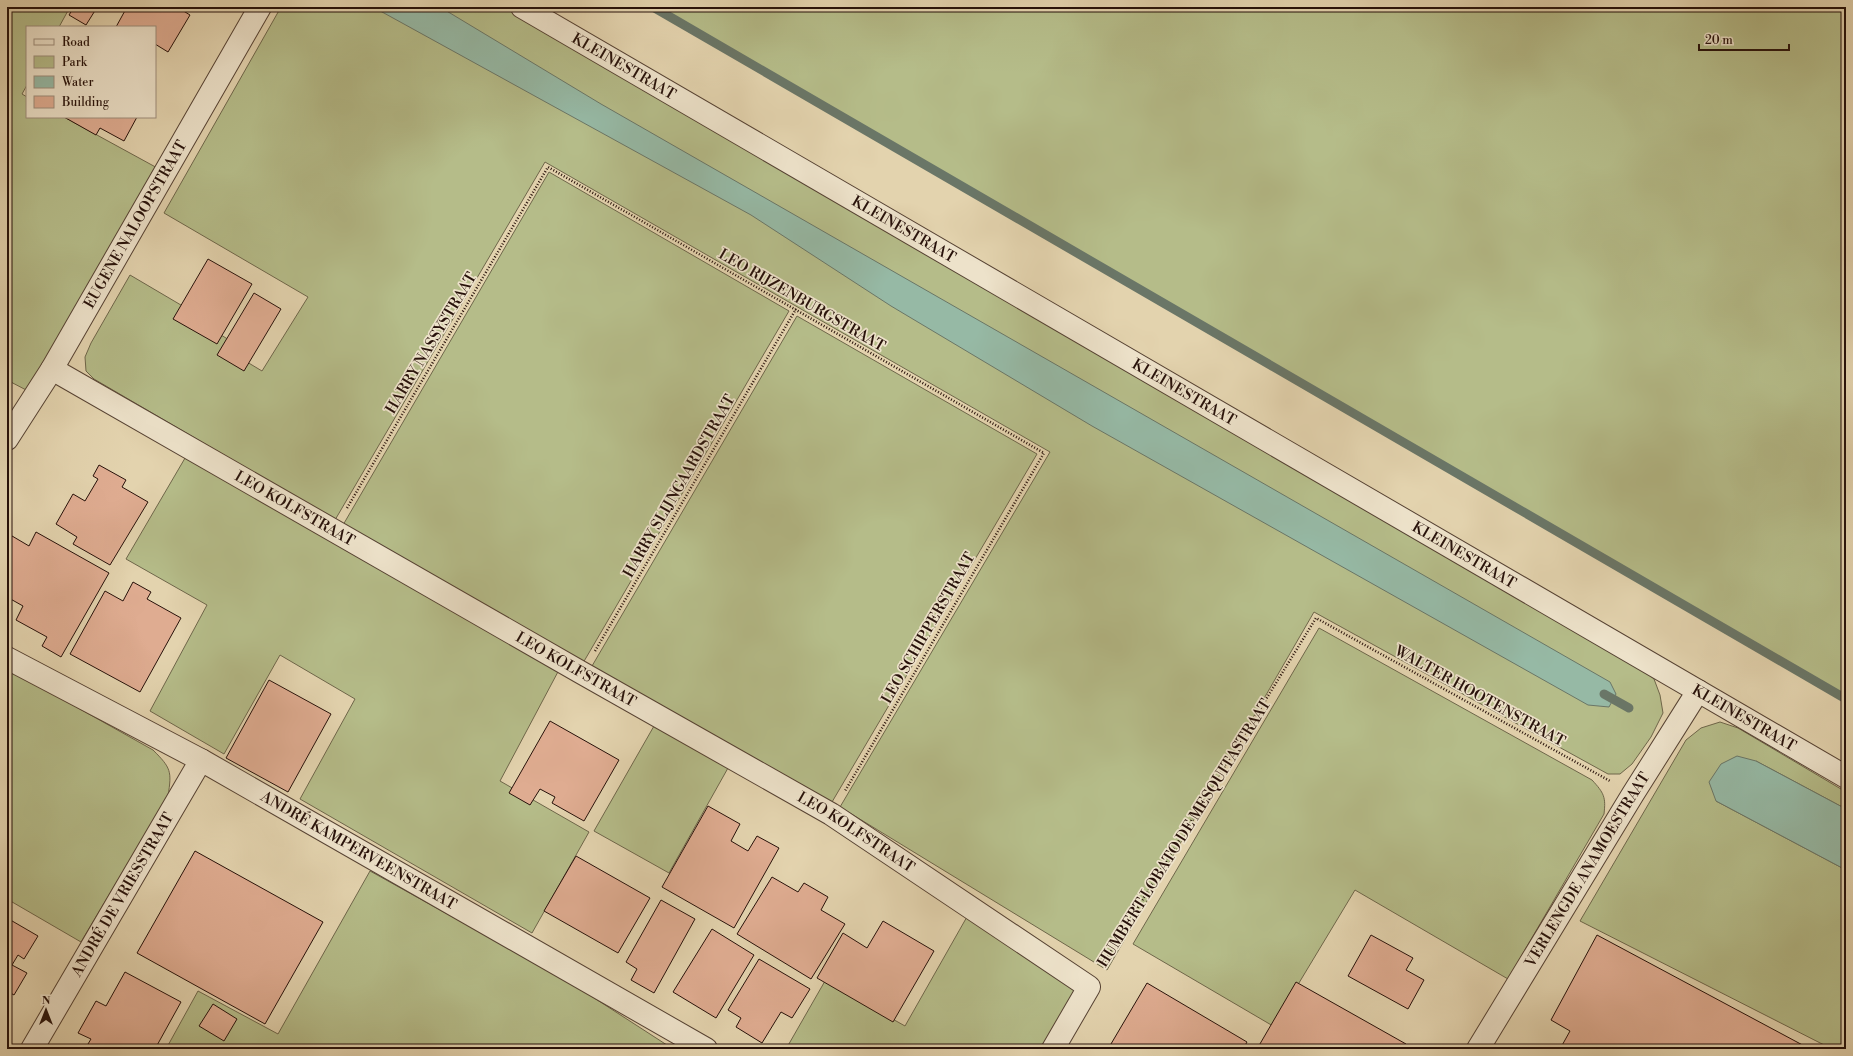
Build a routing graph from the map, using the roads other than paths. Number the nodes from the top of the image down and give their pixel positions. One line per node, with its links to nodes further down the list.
1 (260, 7): 3 (street, EUGENE NALOOPSTRAAT)
2 (522, 7): 6 (street, KLEINESTRAAT)
3 (52, 369): 4 (street, EUGENE NALOOPSTRAAT); 11 (street, LEO KOLFSTRAAT)
4 (7, 439)
5 (7, 658): 7 (street, ANDRÉ KAMPERVEENSTRAAT)
6 (1698, 691): 8 (street, KLEINESTRAAT); 12 (street, VERLENGDE ANAMOESTRAAT)
7 (201, 760): 9 (street, ANDRÉ DE VRIESSTRAAT); 10 (street, ANDRÉ KAMPERVEENSTRAAT)
8 (1846, 777)
9 (32, 1049)
10 (706, 1049)
11 (1053, 1049)
12 (1478, 1049)

